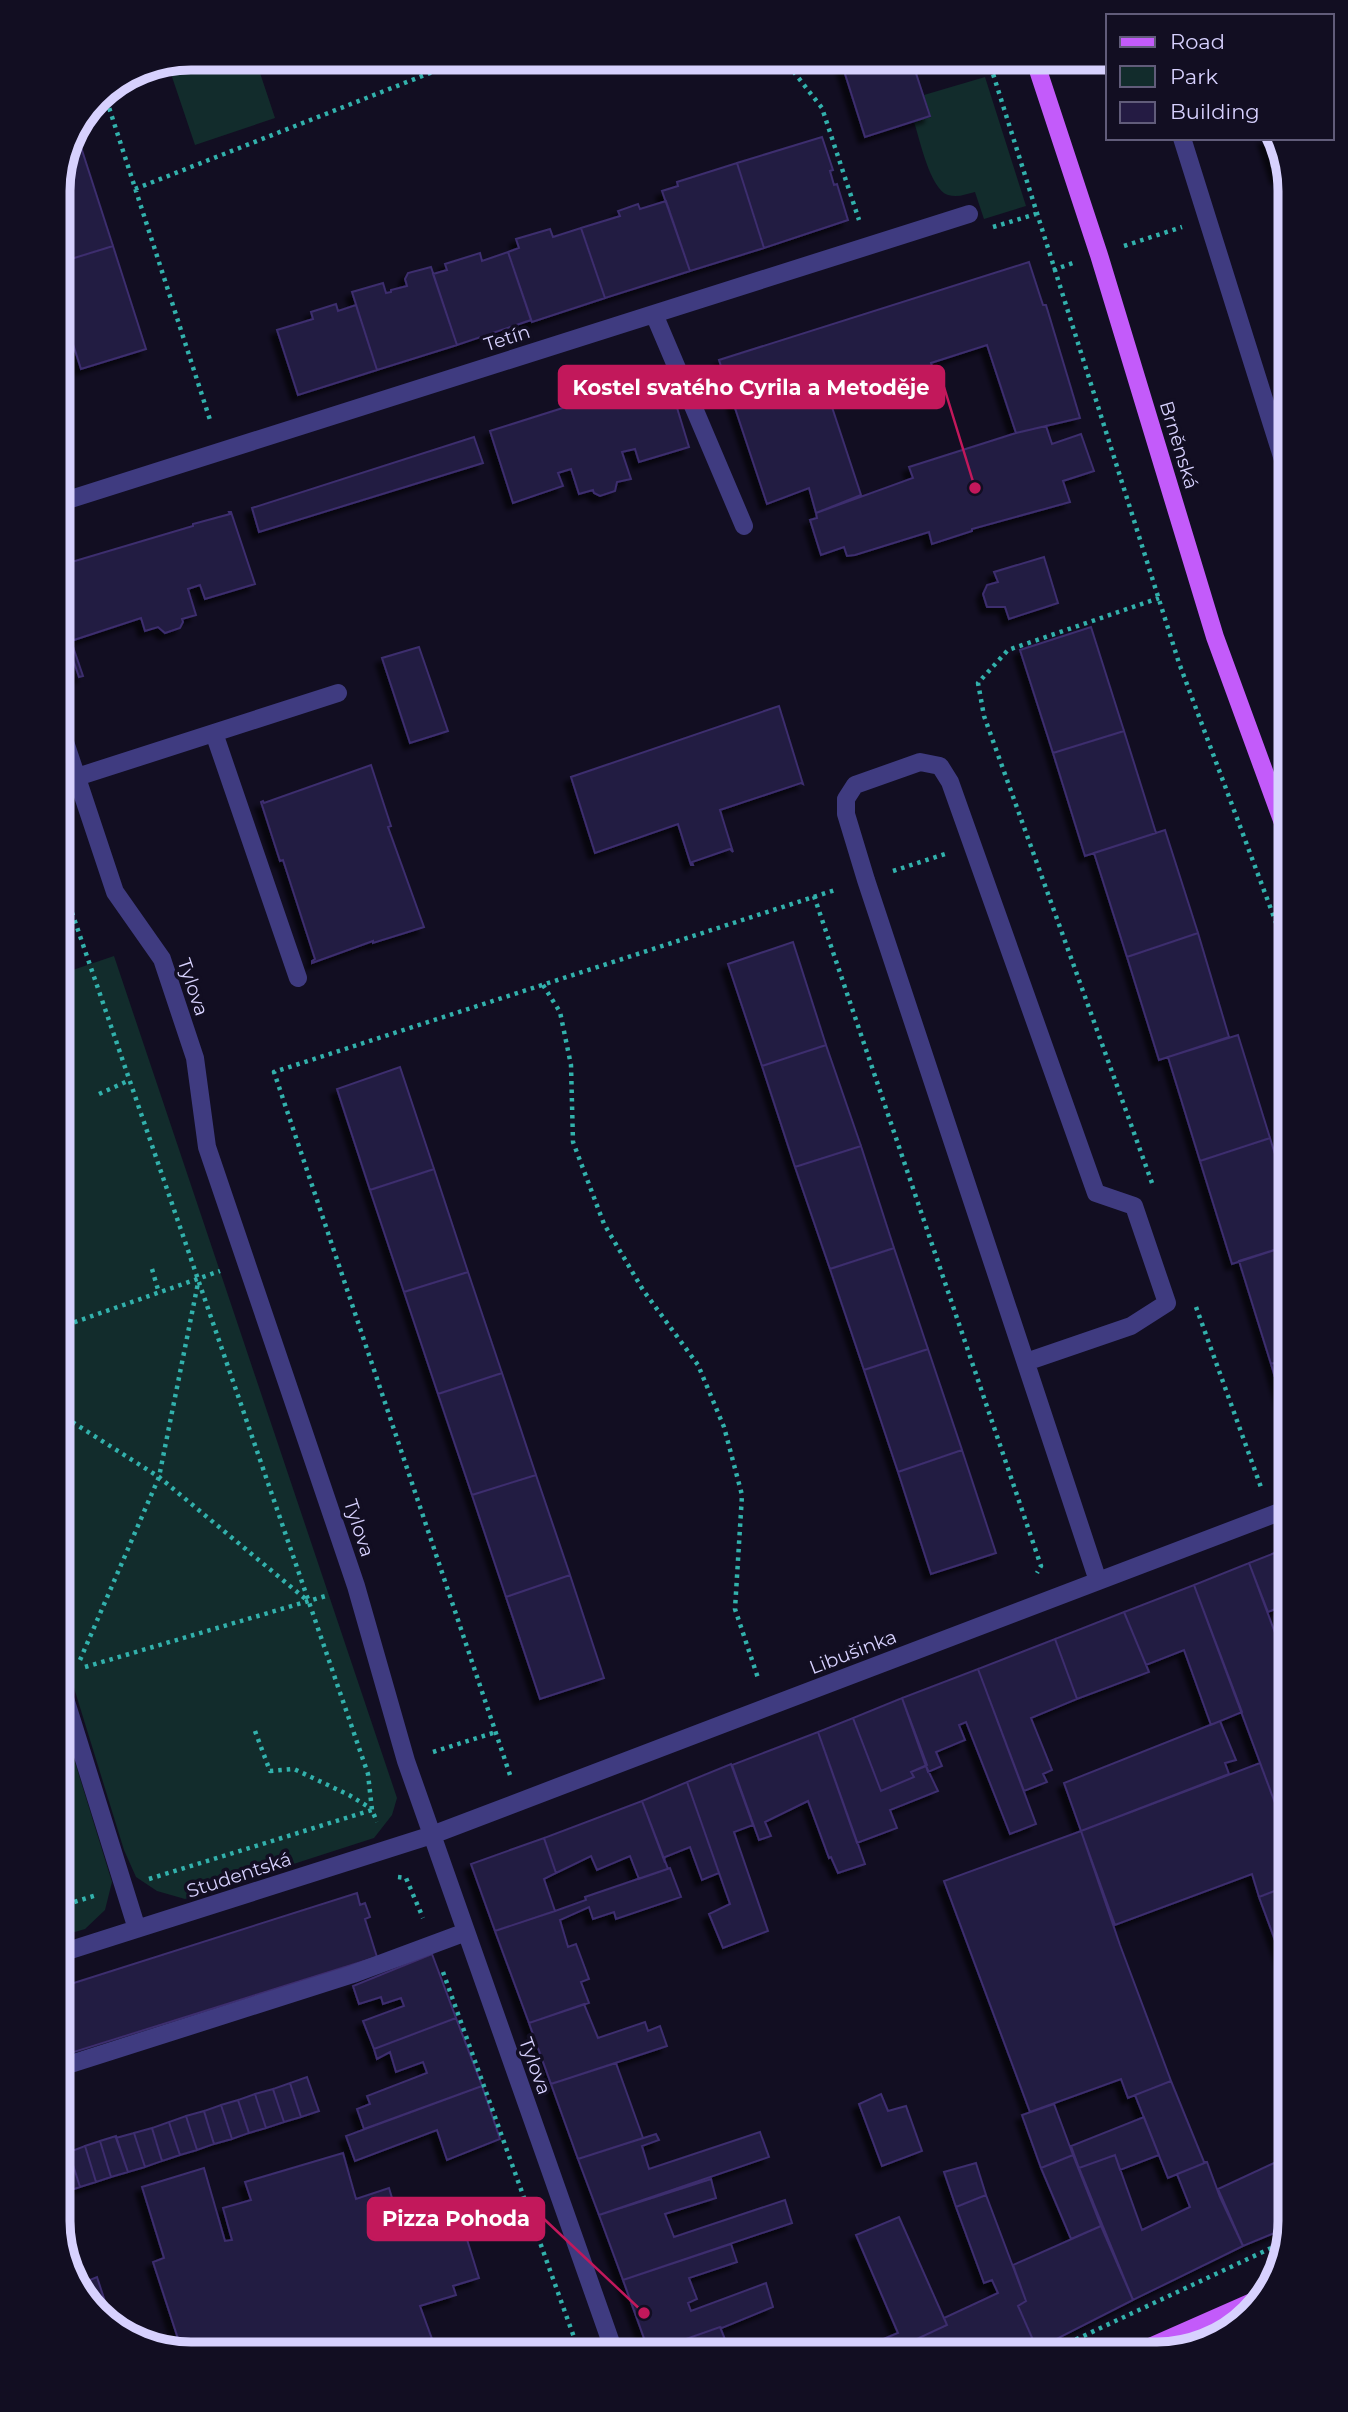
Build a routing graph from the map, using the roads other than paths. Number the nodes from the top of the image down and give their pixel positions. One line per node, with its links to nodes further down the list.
1 (1038, 70): 12 (main road, Brněnská)
2 (1183, 140): 5 (street)
3 (970, 214): 4 (street, Tetín)
4 (654, 314): 6 (street, Tetín); 7 (street)
5 (1278, 444)
6 (70, 499)
7 (744, 526)
8 (338, 693): 9 (street)
9 (215, 733): 11 (street); 13 (street)
10 (70, 756): 11 (street, Tylova)
11 (77, 777): 18 (street, Tylova)
12 (1278, 809)
13 (298, 978)
14 (1026, 1362): 14 (street); 16 (street)
15 (1278, 1513): 16 (street, Libušinka)
16 (1098, 1581): 18 (street, Libušinka)
17 (70, 1715): 19 (street)
18 (432, 1835): 19 (street, Studentská); 20 (street, Tylova)
19 (136, 1929): 21 (street, Studentská)
20 (466, 1932): 22 (street); 24 (street, Tylova)
21 (70, 1950)
22 (70, 2063)
23 (1243, 2306): 25 (main road)
24 (611, 2342)
25 (1162, 2342)

